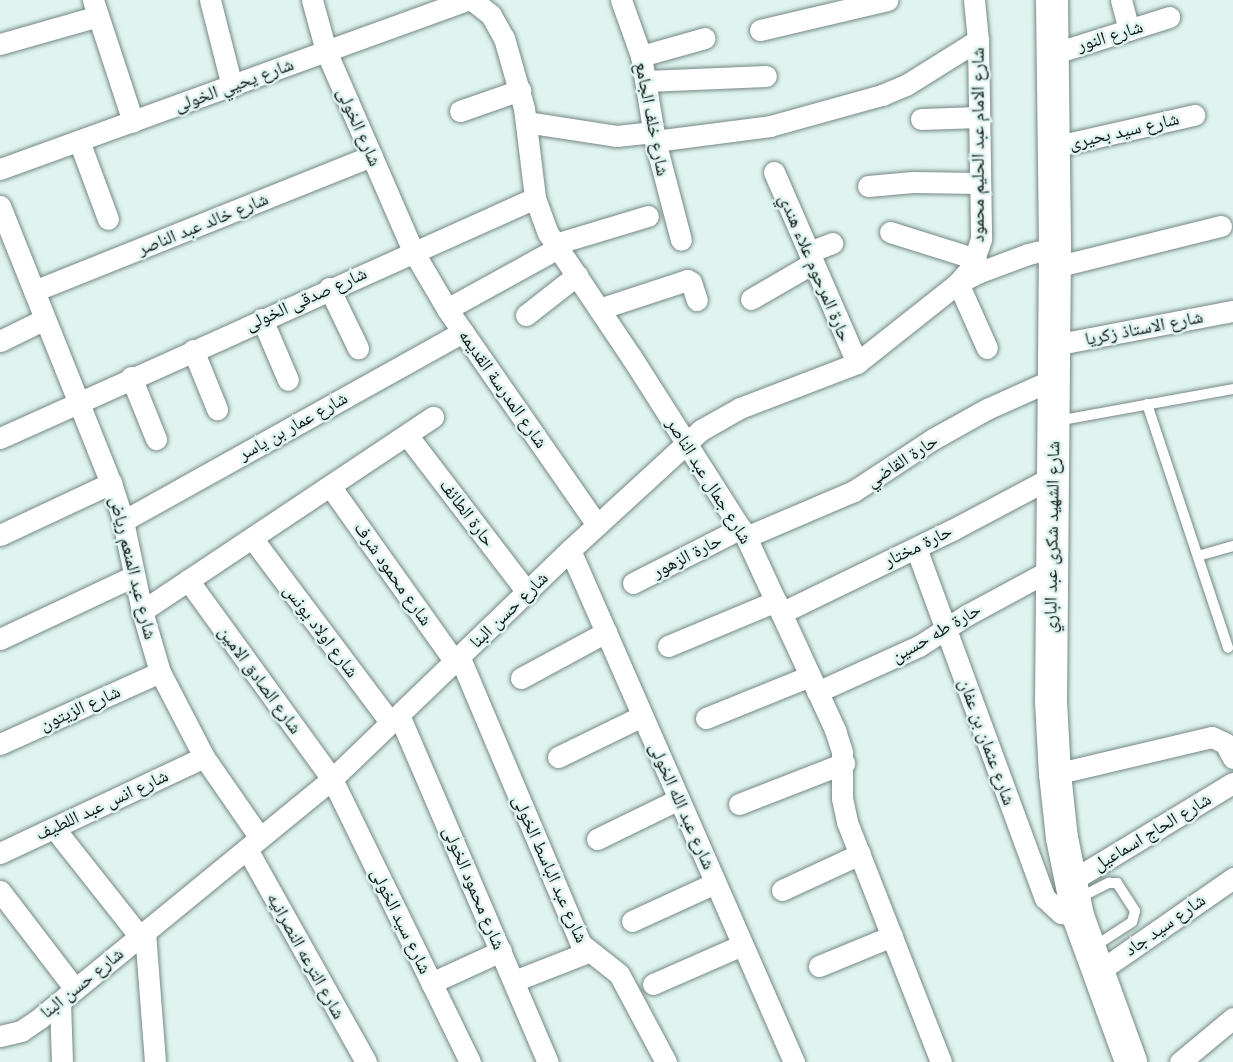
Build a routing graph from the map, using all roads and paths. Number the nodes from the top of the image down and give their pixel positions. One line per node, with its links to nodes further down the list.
1 (209, 0): 22 (street)
2 (312, 0): 17 (street, شارع الخولى)
3 (467, 0): 17 (street, شارع يحيي الخولى)
4 (472, 0): 23 (street, شارع جمال عبد الناصر)
5 (621, 0): 19 (street, شارع خلف الجامع)
6 (888, 0): 12 (street)
7 (974, 0): 15 (street, شارع الامام عبد الحليم محمود)
8 (1052, 0): 18 (main road, شارع الشهيد شكرى عبد الباري)
9 (1121, 0): 13 (street)
10 (96, 8): 16 (street); 28 (street)
11 (1169, 17): 13 (street, شارع النور)
12 (760, 30)
13 (1129, 30): 18 (street, شارع النور)
14 (705, 38): 19 (street)
15 (978, 40): 26 (street, شارع الامام عبد الحليم محمود); 30 (street)
16 (0, 44)
17 (326, 51): 22 (street, شارع يحيي الخولى); 33 (street, شارع الخولى)
18 (1052, 54): 32 (main road, شارع الشهيد شكرى عبد الباري)
19 (640, 56): 21 (street, شارع خلف الجامع)
20 (766, 76): 21 (street)
21 (646, 81): 30 (street, شارع خلف الجامع)
22 (232, 86): 28 (street, شارع يحيي الخولى)
23 (520, 90): 24 (street); 29 (street, شارع جمال عبد الناصر)
24 (460, 111)
25 (1195, 115): 32 (street, شارع سيد بحيرى)
26 (979, 117): 27 (street); 36 (street, شارع الامام عبد الحليم محمود)
27 (921, 119)
28 (133, 122): 31 (street, شارع يحيي الخولى)
29 (526, 122): 30 (street); 38 (street, شارع جمال عبد الناصر)
30 (655, 137): 44 (street, شارع خلف الجامع)
31 (79, 141): 34 (street, شارع يحيي الخولى); 41 (street)
32 (1053, 147): 49 (main road, شارع الشهيد شكرى عبد الباري)
33 (372, 156): 47 (street, شارع الخولى); 54 (street, شارع خالد عبد الناصر)
34 (0, 169)
35 (774, 172): 48 (street, حارة المرحوم علاء هندي)
36 (980, 184): 37 (street); 50 (street, شارع الامام عبد الحليم محمود)
37 (868, 186)
38 (535, 198): 46 (street, شارع جمال عبد الناصر); 47 (street, شارع صدقى الخولى)
39 (0, 206): 54 (street, شارع عبد المنعم رياض)
40 (648, 216): 46 (street)
41 (108, 219)
42 (1221, 226): 49 (street, شارع حسن البنا)
43 (890, 232): 50 (street)
44 (681, 240)
45 (832, 243): 48 (street)
46 (557, 246): 51 (street, شارع جمال عبد الناصر); 57 (street)
47 (413, 251): 53 (street, شارع صدقى الخولى); 57 (street, شارع المدرسة القديمه)
48 (811, 258): 55 (street); 69 (street, حارة المرحوم علاء هندي)
49 (1055, 258): 52 (street, شارع حسن البنا); 65 (main road, شارع الشهيد شكرى عبد الباري)
50 (976, 259): 52 (street, شارع الامام عبد الحليم محمود)
51 (577, 275): 58 (street, شارع جمال عبد الناصر); 60 (street)
52 (958, 284): 67 (street); 69 (street, شارع حسن البنا)
53 (329, 288): 61 (street, شارع صدقى الخولى); 66 (street)
54 (34, 291): 62 (street, شارع عبد المنعم رياض)
55 (751, 299)
56 (697, 300): 58 (street)
57 (447, 309): 63 (street, شارع المدرسة القديمه)
58 (599, 309): 82 (street, شارع جمال عبد الناصر)
59 (1233, 311): 65 (street, شارع الاستاذ زكريا)
60 (526, 316)
61 (262, 318): 68 (street, شارع صدقى الخولى); 72 (street)
62 (45, 319): 64 (street); 74 (street, شارع عبد المنعم رياض)
63 (463, 332): 86 (street, شارع عمار بن ياسر); 87 (street, شارع المدرسة القديمه)
64 (0, 341)
65 (1054, 345): 71 (main road, شارع الشهيد شكرى عبد الباري)
66 (358, 348)
67 (987, 348)
68 (192, 350): 70 (street, شارع صدقى الخولى); 76 (street)
69 (857, 363): 82 (street, شارع حسن البنا)
70 (131, 377): 74 (street, شارع صدقى الخولى); 81 (street)
71 (1054, 379): 78 (main road, شارع الشهيد شكرى عبد الباري); 88 (street, حارة القاضي)
72 (288, 380)
73 (1233, 389): 75 (lane)
74 (79, 401): 80 (street, شارع صدقى الخولى); 84 (street, شارع عبد المنعم رياض)
75 (1147, 404): 78 (lane); 94 (lane)
76 (217, 409)
77 (433, 417): 79 (street)
78 (1054, 421): 83 (main road, شارع الشهيد شكرى عبد الباري)
79 (407, 435): 85 (street); 99 (street, حارة الطائف)
80 (0, 438)
81 (156, 439)
82 (685, 442): 87 (street, شارع حسن البنا); 88 (street, شارع جمال عبد الناصر)
83 (1054, 476): 92 (street, حارة مختار); 95 (main road, شارع الشهيد شكرى عبد الباري)
84 (111, 483): 86 (street, شارع عبد المنعم رياض); 89 (street)
85 (330, 486): 90 (street); 107 (street, شارع محمود شرف)
86 (124, 521): 96 (street, شارع عبد المنعم رياض)
87 (597, 525): 93 (street, شارع حسن البنا)
88 (744, 532): 98 (street, حارة الزهور); 100 (street, شارع جمال عبد الناصر)
89 (0, 535)
90 (252, 538): 97 (street); 113 (street, شارع اولاد يونس)
91 (1233, 546): 94 (lane)
92 (916, 548): 100 (street, حارة مختار); 102 (street, شارع عثمان بن عفان)
93 (570, 550): 99 (street, شارع حسن البنا); 103 (street, شارع عبد الله الخولى)
94 (1198, 556): 106 (lane)
95 (1052, 569): 102 (street, حارة طه حسين); 119 (main road, شارع الشهيد شكرى عبد الباري)
96 (134, 576): 101 (street, شارع عبد المنعم رياض); 104 (street)
97 (188, 580): 101 (street); 120 (street, شارع الصادق الامين)
98 (633, 583)
99 (527, 592): 107 (street, شارع حسن البنا)
100 (778, 607): 105 (street, حارة مختار); 110 (street, شارع جمال عبد الناصر)
101 (142, 611): 108 (street, شارع عبد المنعم رياض)
102 (946, 629): 110 (street, حارة طه حسين); 133 (street, شارع عثمان بن عفان)
103 (606, 632): 109 (street); 111 (street, شارع عبد الله الخولى)
104 (0, 639)
105 (668, 646)
106 (1228, 648)
107 (457, 660): 113 (street, شارع حسن البنا); 139 (street, شارع عبد الباسط الخولى)
108 (160, 671): 114 (street, شارع الزيتون); 115 (street, شارع عبد المنعم رياض)
109 (521, 678)
110 (813, 684): 112 (street, حارة طه حسين); 118 (street, شارع جمال عبد الناصر)
111 (642, 716): 116 (street); 122 (street, شارع عبد الله الخولى)
112 (706, 718)
113 (395, 719): 120 (street, شارع حسن البنا); 138 (street, شارع محمود الخولى)
114 (0, 744)
115 (204, 757): 124 (street, شارع انس عبد اللطيف); 126 (street, شارع عبد المنعم رياض)
116 (558, 757)
117 (1233, 758): 119 (street)
118 (844, 763): 123 (street); 128 (street, شارع جمال عبد الناصر)
119 (1055, 774): 133 (main road, شارع الشهيد شكرى عبد الباري)
120 (332, 779): 126 (street, شارع حسن البنا); 143 (street, شارع سيد الخولى)
121 (1233, 783): 133 (street, شارع الحاج اسماعيل)
122 (678, 799): 125 (street); 130 (street, شارع عبد الله الخولى)
123 (739, 804)
124 (54, 828): 127 (street, شارع انس عبد اللطيف); 135 (street)
125 (597, 839)
126 (254, 844): 135 (street, شارع حسن البنا); 150 (street, شارع الترعه النصرانيه)
127 (0, 853)
128 (860, 854): 131 (street); 136 (street, شارع جمال عبد الناصر)
129 (1233, 878): 140 (street, شارع سيد جاد)
130 (715, 883): 134 (street); 137 (street, شارع عبد الله الخولى)
131 (782, 890)
132 (0, 891): 145 (street)
133 (1075, 899): 140 (main road, شارع الشهيد شكرى عبد الباري); 140 (lane)
134 (632, 921)
135 (142, 934): 145 (street, شارع حسن البنا); 149 (street)
136 (892, 936): 141 (street); 155 (street, شارع جمال عبد الناصر)
137 (742, 945): 144 (street); 154 (street, شارع عبد الله الخولى)
138 (501, 951): 142 (street, شارع محمود الخولى); 143 (street)
139 (588, 952): 142 (street); 153 (street, شارع عبد الباسط الخولى)
140 (1094, 961): 156 (main road, شارع الشهيد شكرى عبد الباري)
141 (819, 965)
142 (514, 981): 152 (street, شارع محمود الخولى)
143 (431, 983): 151 (street, شارع سيد الخولى)
144 (653, 984)
145 (67, 995): 147 (street, شارع حسن البنا); 148 (street)
146 (1233, 1018): 157 (street)
147 (0, 1036)
148 (62, 1062)
149 (155, 1062)
150 (366, 1062)
151 (470, 1062)
152 (548, 1062)
153 (666, 1062)
154 (794, 1062)
155 (941, 1062)
156 (1131, 1062)
157 (1180, 1062)

